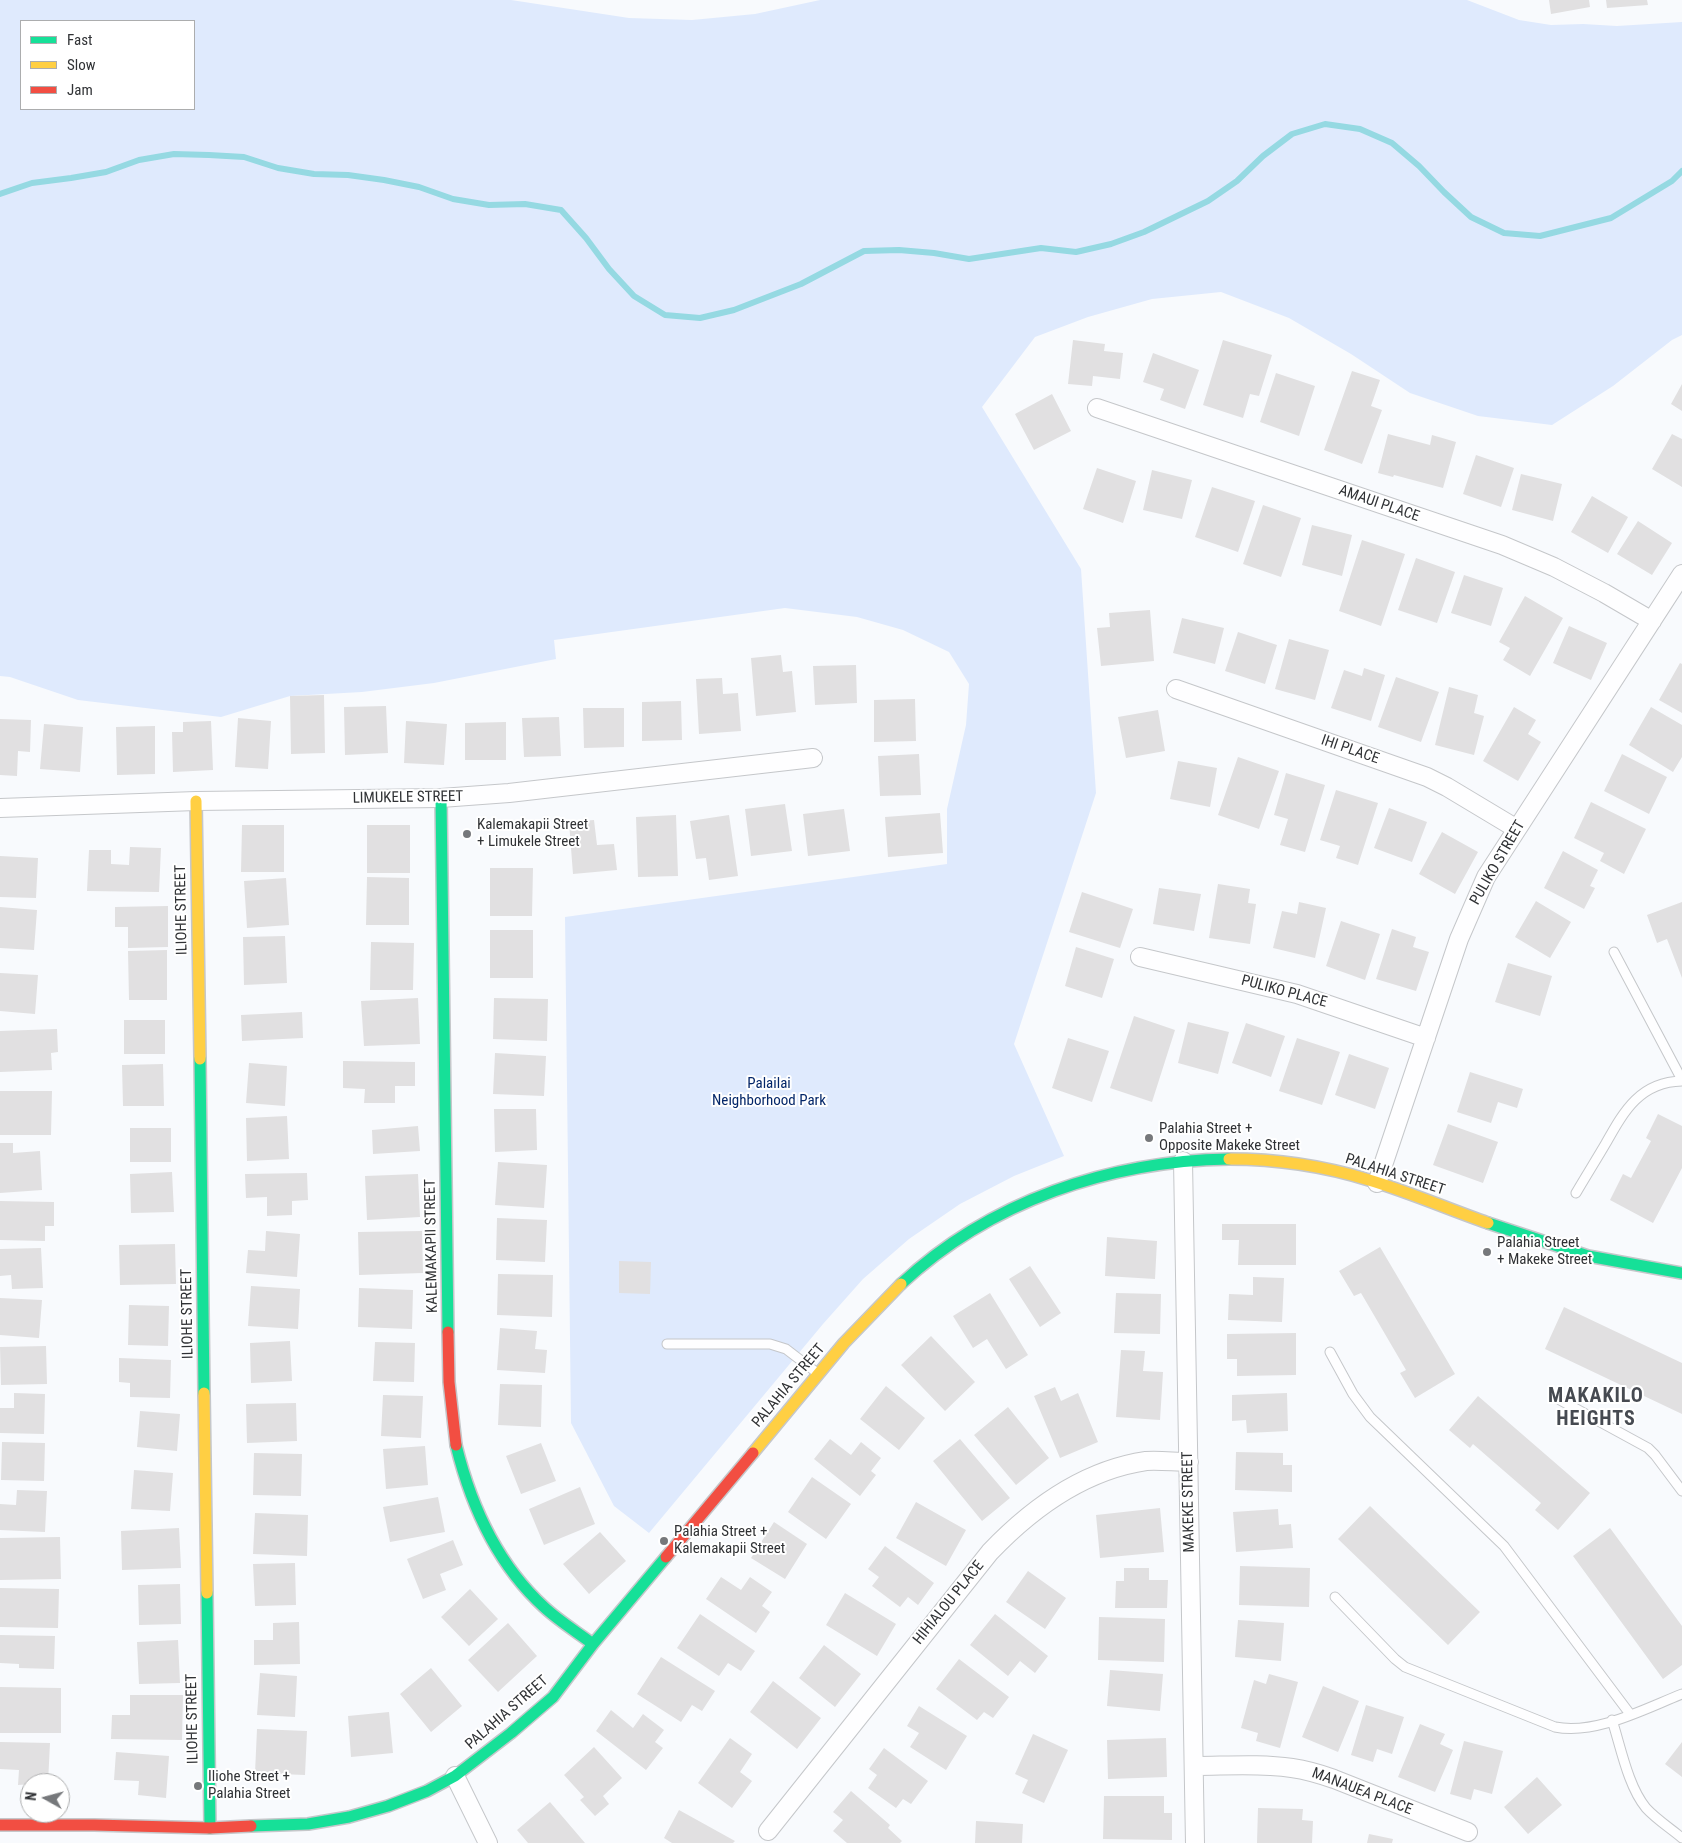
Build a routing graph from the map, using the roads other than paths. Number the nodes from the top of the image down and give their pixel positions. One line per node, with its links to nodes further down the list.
1 (1097, 408): 3 (street, AMAUI PLACE)
2 (1682, 574): 3 (street, PULIKO STREET)
3 (1652, 621): 9 (street, PULIKO STREET)
4 (1176, 689): 9 (street, IHI PLACE)
5 (813, 758): 6 (street, LIMUKELE STREET)
6 (441, 798): 7 (street, LIMUKELE STREET); 25 (street, KALEMAKAPII STREET)
7 (196, 801): 8 (street, LIMUKELE STREET); 32 (street, ILIOHE STREET)
8 (0, 808)
9 (1517, 829): 12 (street, PULIKO STREET)
10 (1614, 952): 13 (lane)
11 (1140, 957): 12 (street, PULIKO PLACE)
12 (1426, 1038): 15 (street, PULIKO STREET)
13 (1682, 1081): 16 (lane)
14 (1183, 1161): 15 (street, PALAHIA STREET); 20 (street, PALAHIA STREET); 22 (street, MAKEKE STREET)
15 (1377, 1183): 17 (street, PALAHIA STREET)
16 (1576, 1193)
17 (1682, 1273)
18 (667, 1344): 20 (lane)
19 (1330, 1352): 27 (lane)
20 (818, 1374): 25 (street, PALAHIA STREET)
21 (1560, 1400): 23 (lane)
22 (1189, 1462): 29 (street, MAKEKE STREET); 33 (street, HIHIALOU PLACE)
23 (1682, 1491)
24 (1335, 1597): 28 (lane)
25 (593, 1644): 30 (street, PALAHIA STREET)
26 (1682, 1694): 27 (lane)
27 (1630, 1714): 28 (lane)
28 (1612, 1720): 35 (lane)
29 (1194, 1766): 34 (street, MANAUEA PLACE); 37 (street, MAKEKE STREET)
30 (455, 1776): 32 (street, PALAHIA STREET); 36 (street)
31 (0, 1825): 32 (street, PALAHIA STREET)
32 (210, 1828)
33 (768, 1831)
34 (1468, 1832)
35 (1682, 1838)
36 (488, 1843)
37 (1195, 1843)

